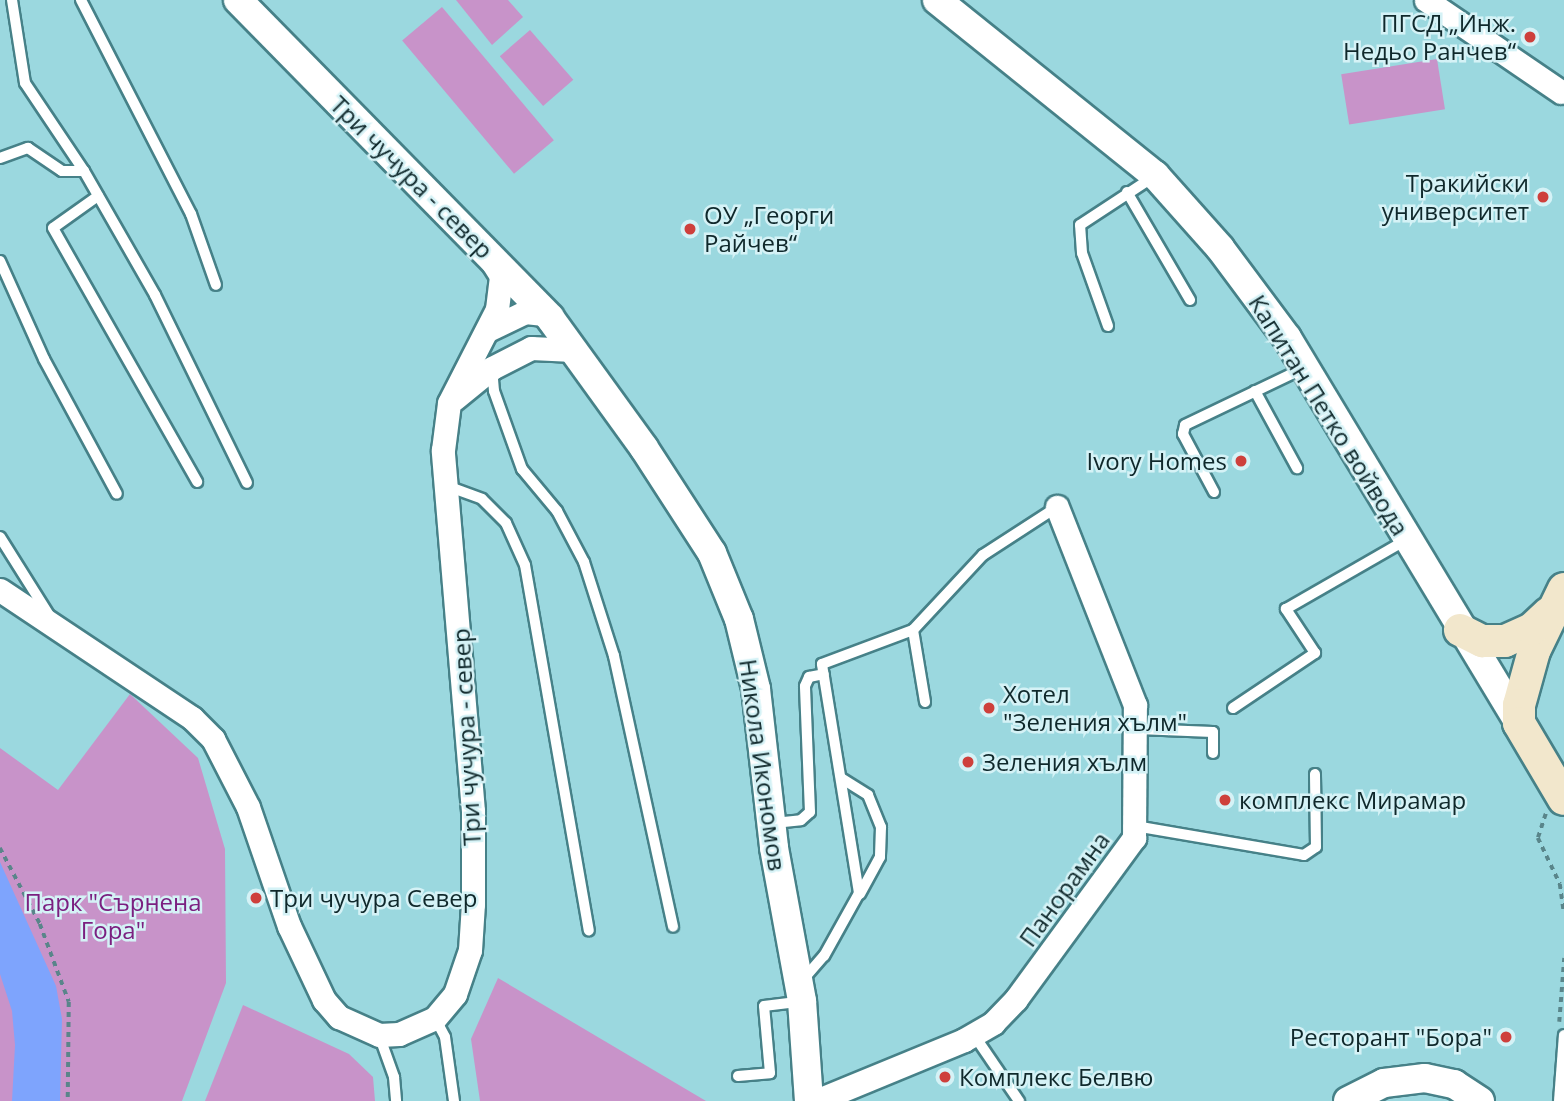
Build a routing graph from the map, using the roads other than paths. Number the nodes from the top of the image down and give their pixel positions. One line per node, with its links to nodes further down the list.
1 (12, 0): 8 (lane)
2 (81, 0): 14 (lane)
3 (239, 0): 12 (street, Три чучура - север)
4 (937, 0): 9 (street, Капитан Петко войвода)
5 (1426, 0): 6 (street)
6 (1560, 92)
7 (0, 158): 8 (lane)
8 (84, 171): 11 (lane)
9 (1155, 176): 10 (lane); 22 (street, Капитан Петко войвода)
10 (1127, 192): 15 (lane); 17 (lane)
11 (98, 196): 26 (lane); 27 (lane)
12 (486, 250): 16 (street, Три чучура - север); 18 (street)
13 (0, 261): 30 (lane)
14 (216, 285)
15 (1190, 300)
16 (550, 318): 18 (street); 19 (street); 20 (street, Три чучура - север)
17 (1108, 326)
18 (488, 330): 24 (street)
19 (531, 348): 20 (street); 21 (street)
20 (573, 350): 48 (street, Никола Икономов)
21 (492, 368): 24 (street); 51 (lane)
22 (1305, 368): 23 (lane); 33 (street, Капитан Петко войвода)
23 (1255, 391): 25 (lane); 29 (lane)
24 (449, 403): 28 (street, Три чучура - север)
25 (1297, 468)
26 (197, 482)
27 (247, 483)
28 (444, 486): 52 (lane); 54 (street, Три чучура - север)
29 (1214, 492)
30 (117, 494)
31 (1057, 507): 37 (lane); 43 (street, Панорамна)
32 (0, 537): 36 (lane)
33 (1406, 540): 38 (street, Капитан Петко войвода); 41 (lane)
34 (0, 590): 36 (street)
35 (1558, 599): 38 (main road); 42 (main road)
36 (56, 626): 55 (street)
37 (913, 630): 39 (lane); 40 (lane)
38 (1460, 630): 42 (street, Капитан Петко войвода)
39 (824, 674): 46 (lane); 48 (lane)
40 (925, 702)
41 (1233, 708)
42 (1519, 723): 47 (main road, Капитан Петко войвода)
43 (1138, 729): 44 (lane); 49 (street, Панорамна)
44 (1213, 753)
45 (1315, 774): 49 (lane)
46 (841, 778): 50 (lane); 50 (lane)
47 (1559, 792)
48 (771, 823): 53 (street, Никола Икономов)
49 (1135, 826): 56 (street, Панорамна)
50 (859, 897): 53 (lane)
51 (673, 927)
52 (589, 930)
53 (801, 993): 58 (lane); 62 (street, Никола Икономов)
54 (435, 1018): 55 (street, Три чучура - север); 61 (lane)
55 (379, 1035): 60 (lane)
56 (974, 1035): 63 (street, Панорамна); 64 (lane)
57 (1564, 1035): 66 (lane)
58 (738, 1076)
59 (1464, 1097): 65 (street)
60 (396, 1101)
61 (454, 1101)
62 (809, 1101)
63 (816, 1101)
64 (1019, 1101)
65 (1348, 1101)
66 (1559, 1101)

